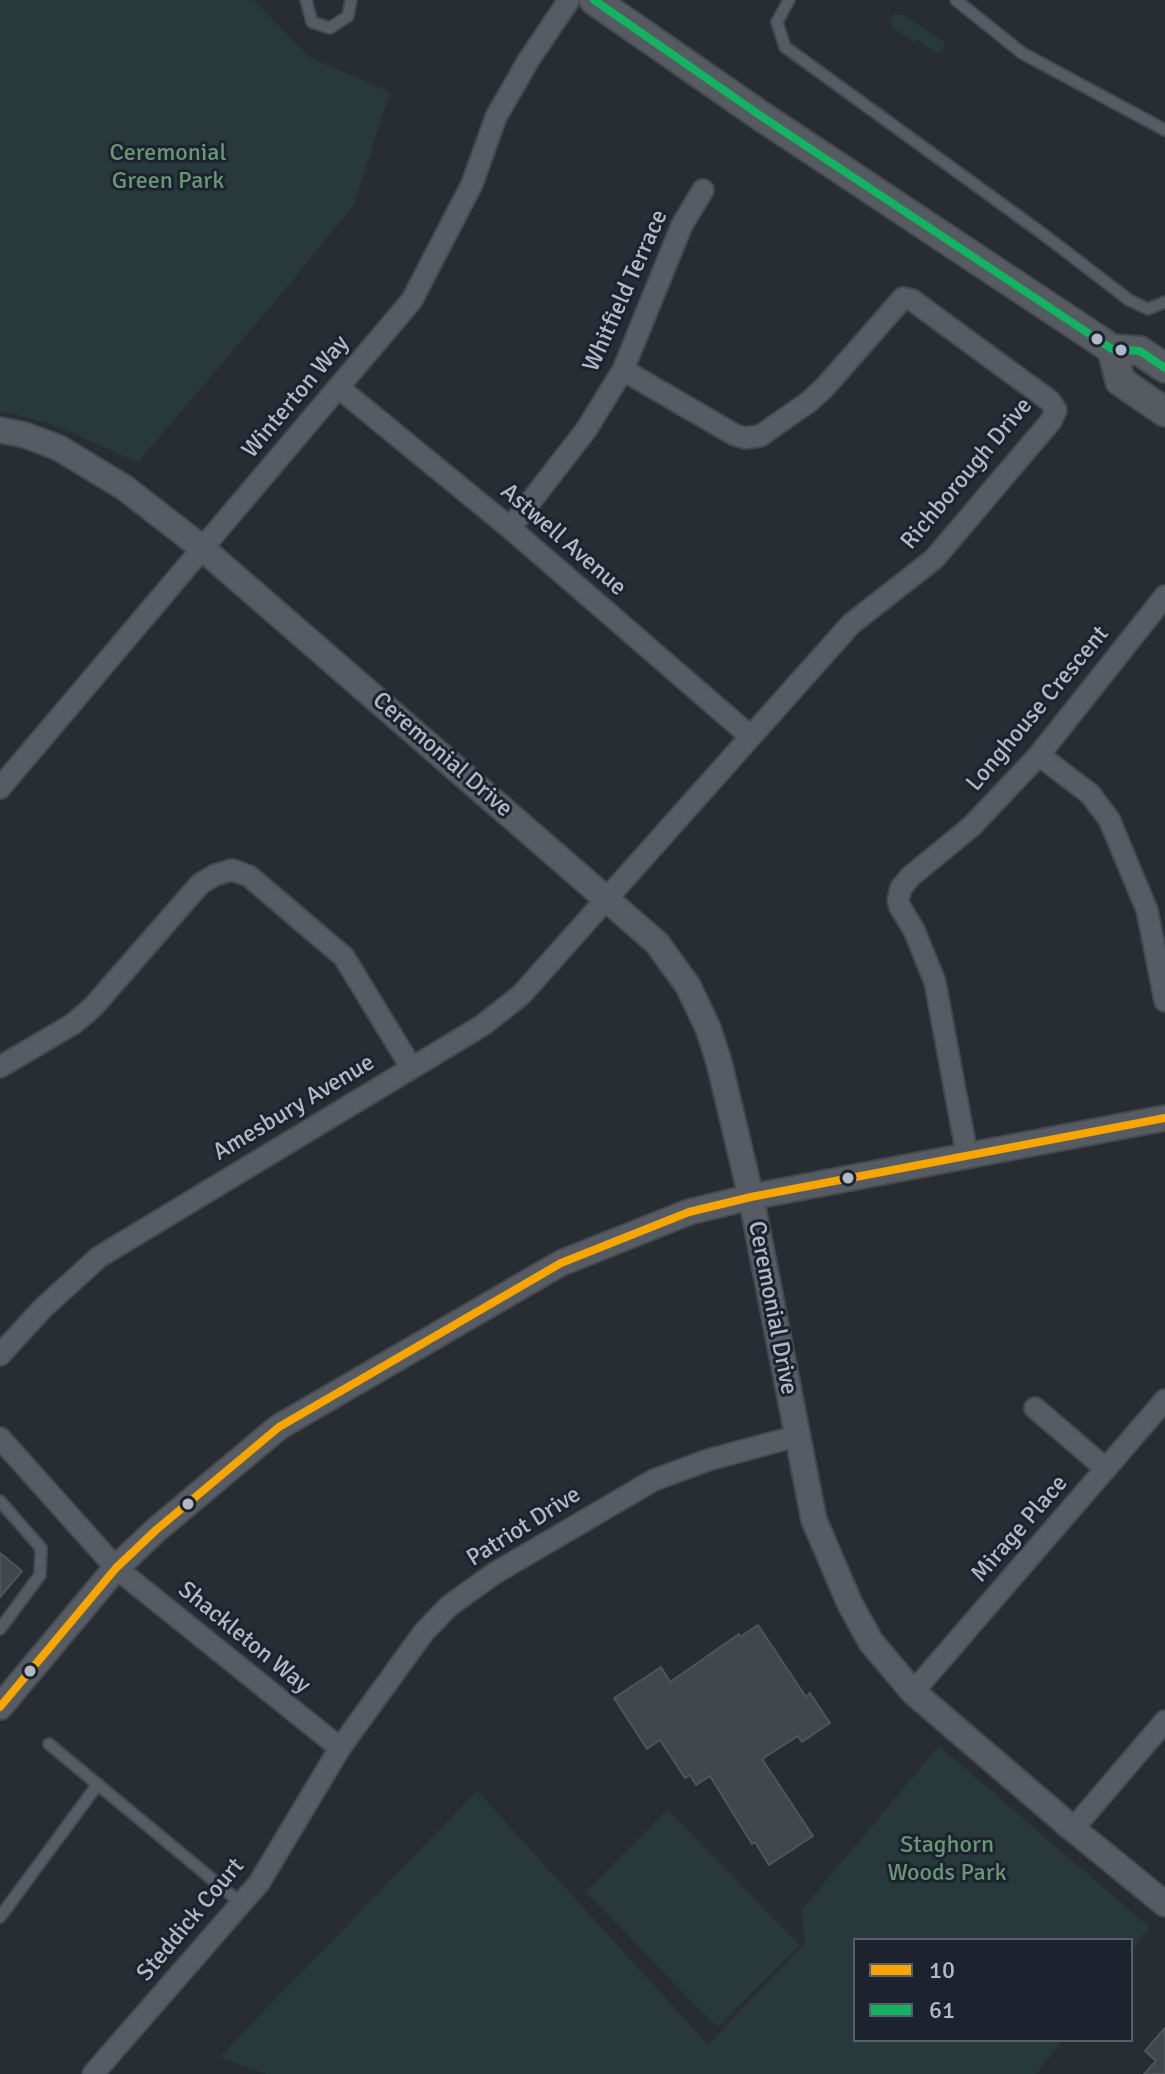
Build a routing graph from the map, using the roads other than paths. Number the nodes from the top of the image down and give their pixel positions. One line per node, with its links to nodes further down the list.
1 (306, 0): 2 (lane)
2 (351, 0)
3 (569, 0): 13 (street, Winterton Way)
4 (594, 0): 10 (main road)
5 (789, 0): 9 (lane)
6 (956, 0): 7 (lane)
7 (1165, 130)
8 (703, 190): 12 (street, Whitfield Terrace)
9 (1165, 302)
10 (1112, 349): 11 (main road); 14 (main road)
11 (1165, 368)
12 (623, 370): 16 (street, Whitfield Terrace); 19 (street, Richborough Drive)
13 (339, 388): 16 (street, Astwell Avenue); 17 (street, Winterton Way)
14 (1165, 412)
15 (0, 430): 17 (street, Ceremonial Drive)
16 (510, 528): 19 (street, Astwell Avenue)
17 (202, 548): 21 (street, Winterton Way); 22 (street, Ceremonial Drive)
18 (1165, 596): 20 (street, Longhouse Crescent)
19 (750, 736): 22 (street, Richborough Drive)
20 (1039, 755): 23 (street); 27 (street, Longhouse Crescent)
21 (0, 788)
22 (607, 897): 25 (street, Amesbury Avenue); 28 (street, Ceremonial Drive)
23 (1165, 1001)
24 (0, 1067): 25 (street)
25 (411, 1067): 29 (street, Amesbury Avenue)
26 (1165, 1118): 27 (street)
27 (967, 1155): 28 (street)
28 (751, 1197): 32 (street, Ceremonial Drive); 36 (street)
29 (0, 1355)
30 (1165, 1400): 34 (street, Mirage Place)
31 (1035, 1408): 34 (street)
32 (797, 1436): 38 (street, Ceremonial Drive); 42 (street, Patriot Drive)
33 (0, 1438): 36 (street, Shackleton Way)
34 (1106, 1469): 38 (street, Mirage Place)
35 (0, 1501): 37 (lane)
36 (116, 1568): 39 (street); 42 (street, Shackleton Way)
37 (0, 1629)
38 (913, 1692): 44 (street, Ceremonial Drive)
39 (0, 1707)
40 (1165, 1721): 44 (street)
41 (49, 1744): 43 (lane)
42 (340, 1748): 45 (street, Steddick Court)
43 (98, 1784): 45 (lane); 47 (lane)
44 (1073, 1829): 46 (street, Ceremonial Drive)
45 (242, 1904): 48 (street, Steddick Court)
46 (1165, 1904)
47 (0, 1917)
48 (93, 2074)

